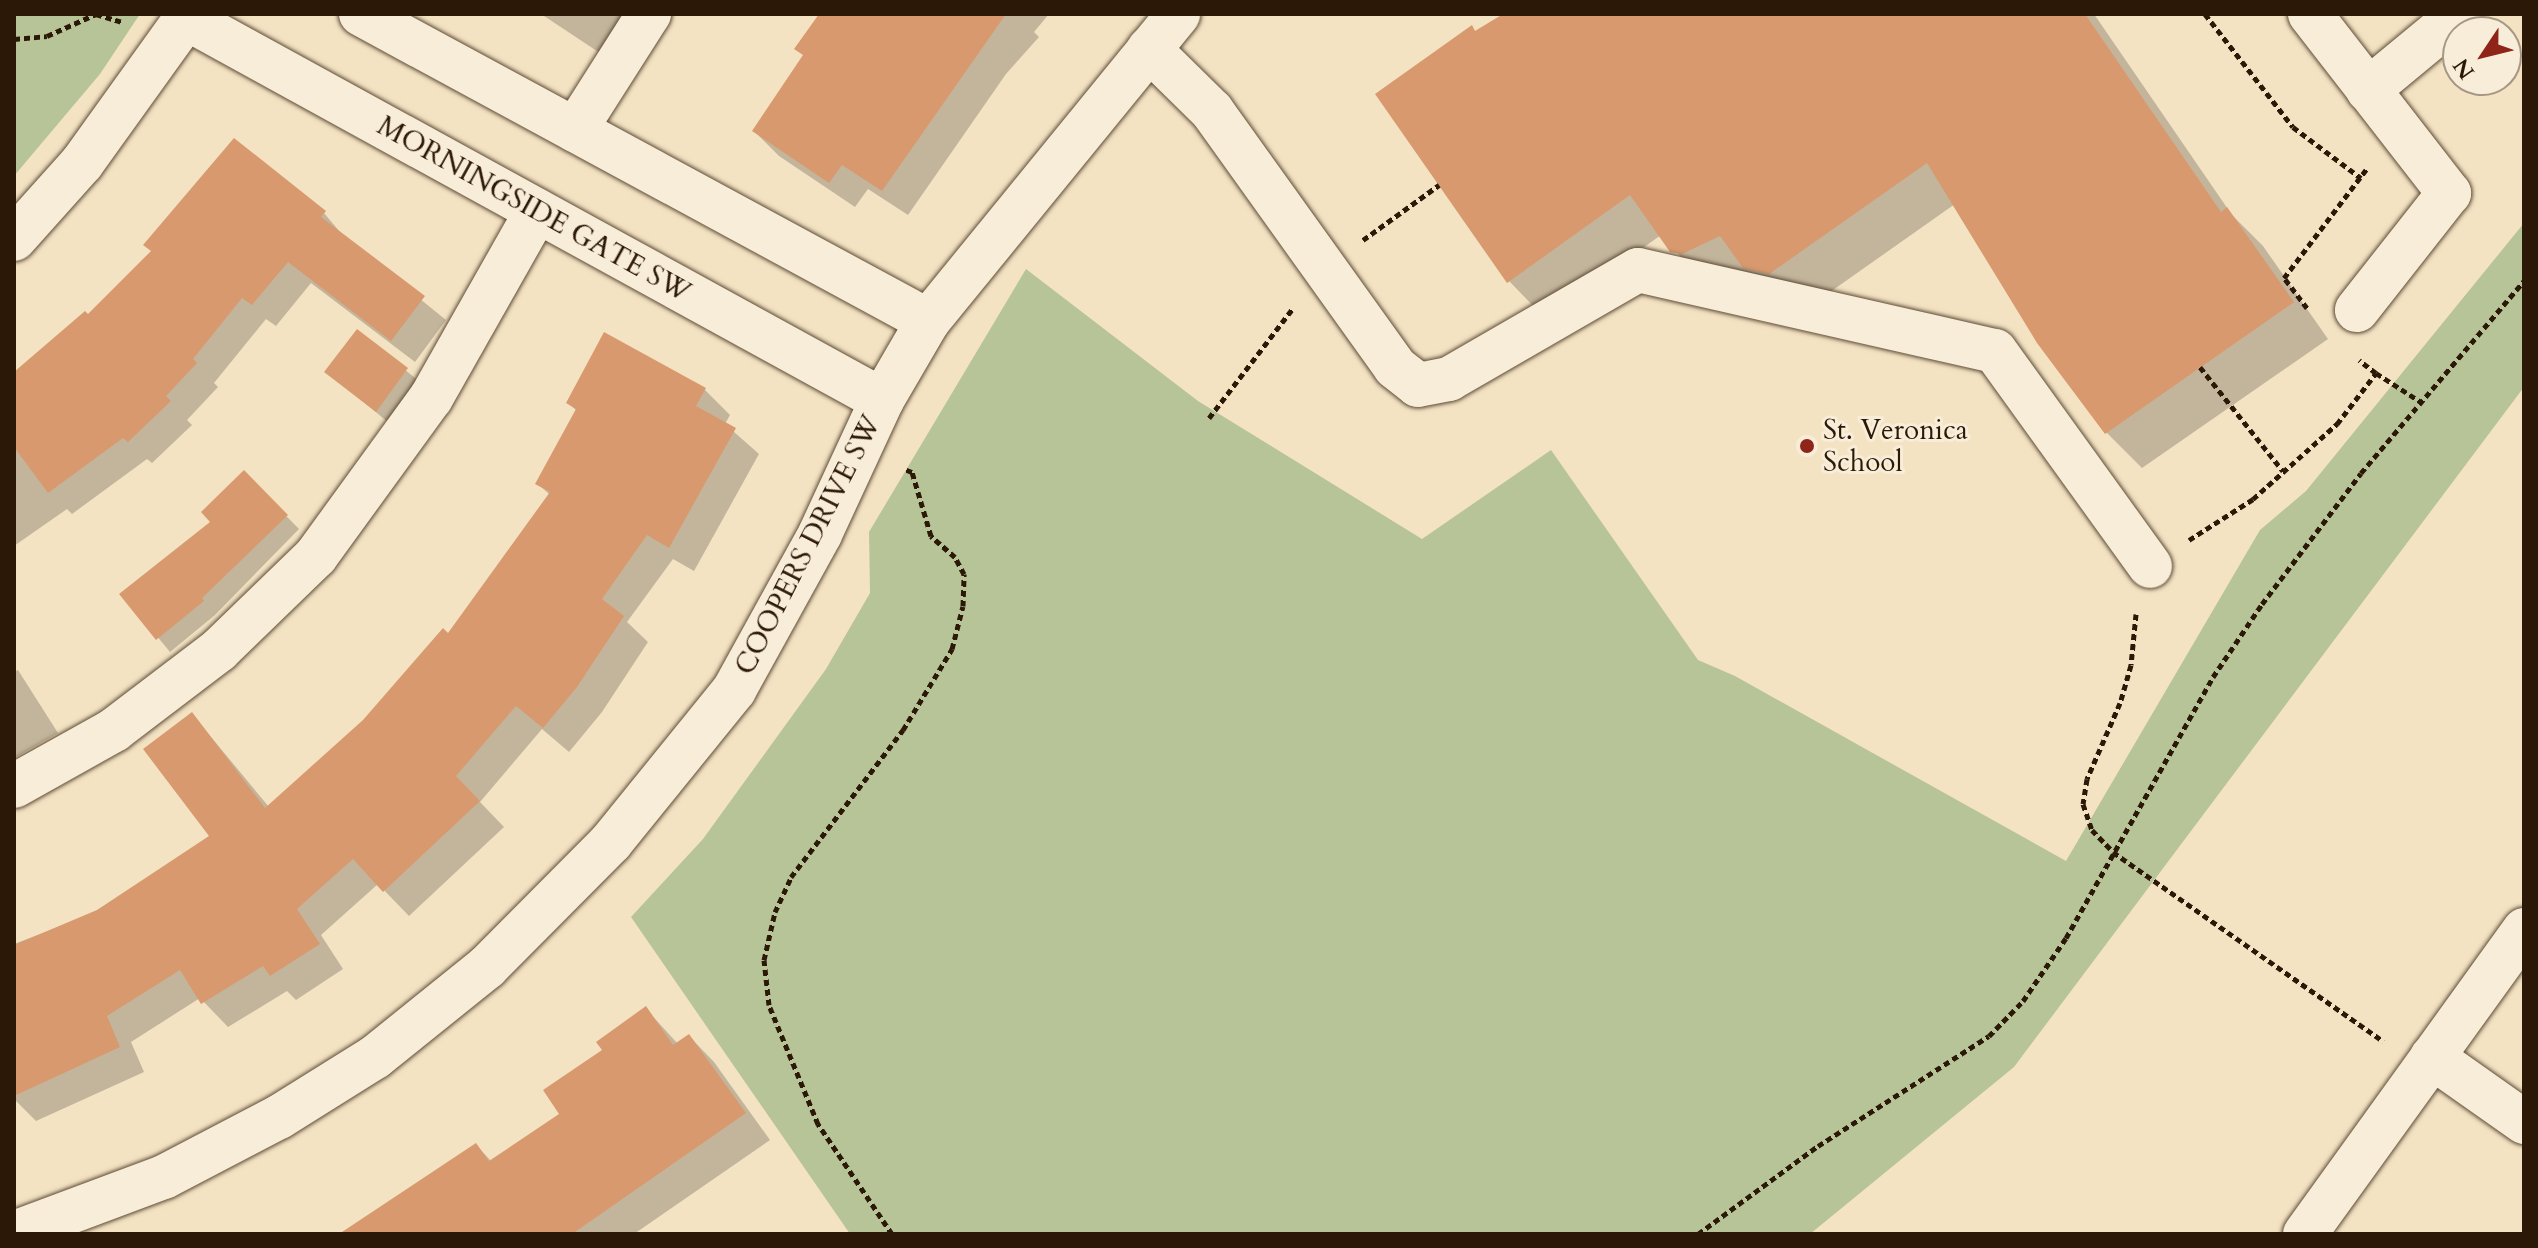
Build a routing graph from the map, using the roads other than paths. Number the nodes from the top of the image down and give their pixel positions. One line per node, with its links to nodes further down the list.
1 (361, 14): 9 (street)
2 (649, 14): 9 (street)
3 (1178, 14): 7 (street, COOPERS DRIVE SW)
4 (2310, 14): 8 (street)
5 (2460, 14): 8 (street)
6 (188, 16): 10 (street, MORNINGSIDE GATE SW); 11 (street)
7 (1149, 49): 13 (street, COOPERS DRIVE SW); 15 (street)
8 (2368, 90): 12 (street)
9 (575, 130): 13 (street)
10 (537, 211): 14 (street, MORNINGSIDE GATE SW); 16 (street)
11 (14, 239)
12 (2357, 310)
13 (928, 321): 14 (street, COOPERS DRIVE SW)
14 (882, 400): 20 (street, COOPERS DRIVE SW)
15 (2150, 566)
16 (14, 786)
17 (2524, 930): 18 (street)
18 (2428, 1063): 19 (street); 21 (street)
19 (2524, 1122)
20 (14, 1233)
21 (2305, 1234)

